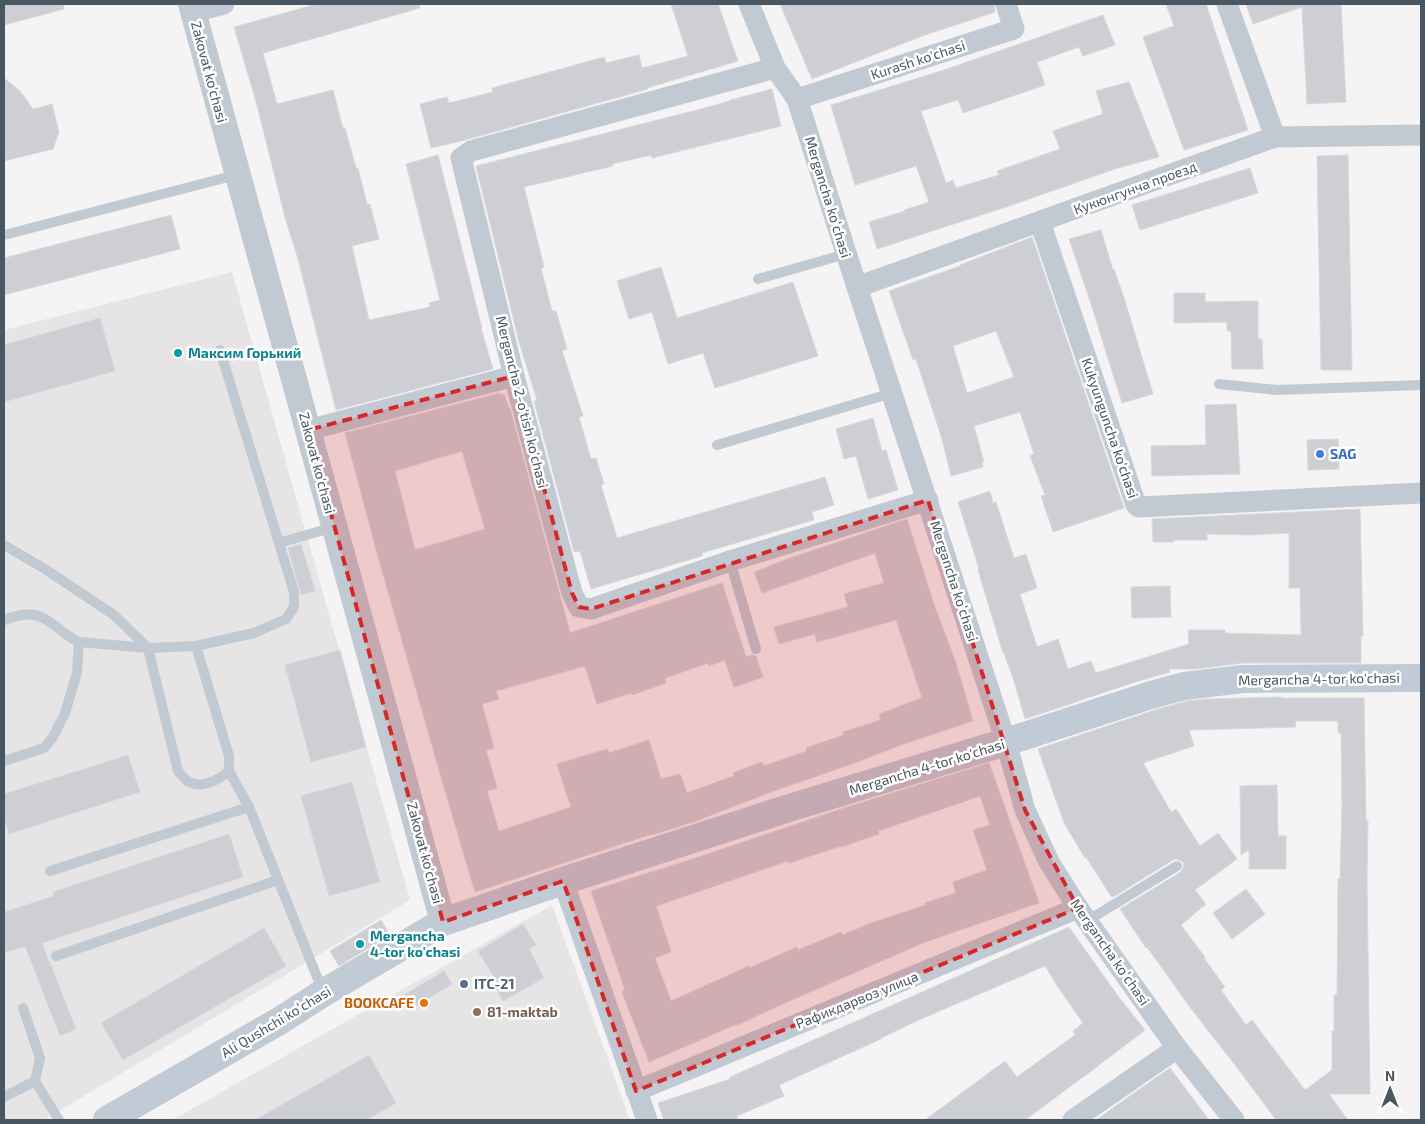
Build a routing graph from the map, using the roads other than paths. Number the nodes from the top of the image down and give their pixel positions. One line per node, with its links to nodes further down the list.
1 (224, 4): 5 (street)
2 (749, 4): 6 (street, Mergancha koʻchasi)
3 (1006, 4): 7 (street, Kurash ko'chasi)
4 (1227, 4): 9 (street)
5 (192, 8): 10 (street, Zakovat ko'chasi)
6 (776, 68): 7 (street, Mergancha koʻchasi); 17 (street, Mergancha 2-o'tish ko'chasi)
7 (797, 99): 13 (street, Mergancha koʻchasi)
8 (1421, 134): 9 (street, Кукюнгунча проезд)
9 (1275, 137): 11 (street, Кукюнгунча проезд)
10 (237, 174): 12 (lane); 21 (street, Zakovat ko'chasi)
11 (1040, 222): 15 (street, Кукюнгунча проезд); 23 (street, Kukyunguncha ko'chasi)
12 (4, 235)
13 (846, 254): 14 (lane); 15 (street, Mergancha koʻchasi)
14 (758, 279)
15 (856, 287): 20 (street, Mergancha koʻchasi)
16 (220, 350): 26 (lane)
17 (514, 376): 21 (street); 28 (street, Mergancha 2-o'tish ko'chasi)
18 (1220, 384): 19 (lane)
19 (1421, 384)
20 (892, 393): 22 (lane); 24 (street, Mergancha koʻchasi)
21 (308, 430): 25 (street, Zakovat ko'chasi)
22 (717, 445)
23 (1421, 493)
24 (928, 500): 28 (street, Mergancha 2-o'tish ko'chasi); 35 (street, Mergancha koʻchasi)
25 (335, 527): 26 (lane); 44 (street, Zakovat ko'chasi)
26 (279, 543): 31 (lane)
27 (4, 545): 32 (lane)
28 (730, 561): 33 (lane)
29 (4, 620): 30 (lane)
30 (79, 642): 32 (lane); 36 (lane)
31 (196, 646): 32 (lane); 37 (lane)
32 (148, 648): 37 (lane)
33 (756, 649)
34 (1421, 678): 35 (main road, Mergancha 4-tor ko'chasi)
35 (1006, 742): 42 (main road, Mergancha 4-tor ko'chasi); 43 (street, Mergancha koʻchasi)
36 (4, 761)
37 (229, 771): 38 (lane)
38 (249, 808): 40 (lane); 41 (lane)
39 (1177, 866): 43 (lane)
40 (50, 871)
41 (278, 880): 45 (lane); 46 (lane)
42 (563, 882): 44 (main road, Mergancha 4-tor ko'chasi); 50 (street)
43 (1082, 914): 48 (street, Mergancha koʻchasi); 50 (street, Рафикдарвоз улица)
44 (444, 922): 46 (main road, Ali Qushchi koʻchasi)
45 (56, 956)
46 (323, 993): 53 (main road, Ali Qushchi koʻchasi)
47 (23, 1008): 49 (lane)
48 (1178, 1048): 55 (street); 56 (street, Mergancha koʻchasi)
49 (35, 1081): 51 (lane); 52 (lane)
50 (636, 1091): 54 (street)
51 (4, 1097)
52 (59, 1120)
53 (107, 1120)
54 (647, 1120)
55 (1073, 1120)
56 (1234, 1120)

